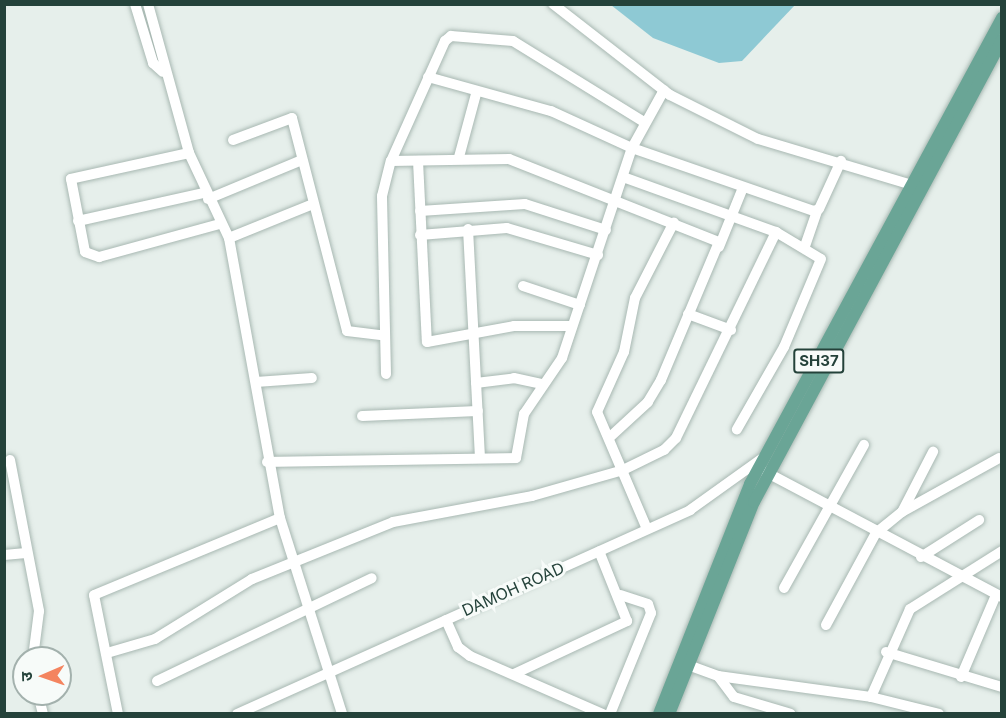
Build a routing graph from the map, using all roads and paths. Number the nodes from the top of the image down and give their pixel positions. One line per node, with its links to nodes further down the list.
1 (135, 4): 6 (street)
2 (148, 4): 6 (street)
3 (553, 4): 8 (street)
4 (1002, 18): 20 (main road, SH37)
5 (1002, 40): 20 (main road, SH37)
6 (163, 72): 13 (street)
7 (428, 77): 9 (street); 10 (street); 16 (street)
8 (664, 90): 10 (street); 18 (street)
9 (476, 94): 12 (street); 14 (street)
10 (644, 122): 12 (street)
11 (233, 140): 15 (street)
12 (632, 148): 19 (street); 21 (street)
13 (189, 153): 22 (street); 28 (street)
14 (459, 156): 17 (street); 23 (street)
15 (302, 160): 22 (street); 24 (street)
16 (391, 161): 17 (street); 45 (street)
17 (418, 161): 25 (street)
18 (841, 161): 20 (street); 26 (street)
19 (623, 177): 23 (street); 27 (street)
20 (918, 186): 56 (main road, SH37); 59 (main road, SH37)
21 (742, 190): 26 (street); 27 (street)
22 (206, 196): 28 (street); 30 (street)
23 (616, 200): 29 (street); 32 (street)
24 (313, 204): 35 (street); 45 (street)
25 (420, 211): 32 (street); 34 (street)
26 (817, 211): 36 (street)
27 (732, 216): 33 (street); 37 (street)
28 (78, 221): 30 (street)
29 (674, 222): 37 (street); 54 (street)
30 (220, 224): 35 (street)
31 (468, 229): 34 (street); 38 (street); 44 (street)
32 (606, 230): 38 (street)
33 (776, 232): 36 (street); 43 (street)
34 (420, 235): 44 (street)
35 (229, 238): 48 (street)
36 (805, 246): 53 (street)
37 (719, 247): 41 (street)
38 (598, 255): 40 (street)
39 (523, 286): 40 (street)
40 (580, 305): 42 (street)
41 (688, 314): 43 (street); 54 (street)
42 (572, 326): 44 (street); 50 (street)
43 (730, 330): 63 (street)
44 (471, 333): 49 (street)
45 (385, 336): 46 (street)
46 (386, 374)
47 (312, 378): 48 (street)
48 (256, 382): 62 (street)
49 (476, 383): 50 (street); 51 (street)
50 (542, 384): 58 (street)
51 (478, 411): 52 (street); 58 (street)
52 (362, 416)
53 (737, 429)
54 (609, 438): 63 (street)
55 (864, 445): 65 (street)
56 (780, 450): 59 (street, DAMOH ROAD); 64 (main road, SH37)
57 (933, 452): 66 (street)
58 (480, 455): 62 (street)
59 (766, 455): 64 (main road, SH37); 69 (street, DAMOH ROAD)
60 (999, 458): 66 (street)
61 (10, 460): 73 (street)
62 (267, 462): 67 (street)
63 (623, 470): 69 (street); 76 (street)
64 (764, 471): 65 (street); 88 (main road, SH37); 102 (main road, SH37)
65 (827, 503): 70 (street); 79 (street)
66 (902, 512): 70 (street)
67 (280, 518): 76 (street); 87 (street)
68 (979, 520): 75 (street)
69 (647, 529): 71 (street, DAMOH ROAD)
70 (876, 533): 75 (street); 84 (street)
71 (599, 551): 80 (street); 83 (street, DAMOH ROAD)
72 (1002, 551): 77 (street)
73 (26, 553): 74 (street); 85 (street)
74 (4, 555)
75 (921, 557): 77 (street)
76 (292, 562): 82 (street); 87 (street)
77 (956, 575): 81 (street); 86 (street)
78 (372, 578): 82 (street)
79 (784, 588)
80 (620, 595): 90 (street); 101 (street)
81 (999, 596): 92 (street)
82 (305, 611): 89 (street); 93 (street)
83 (446, 620): 89 (street, DAMOH ROAD); 90 (street)
84 (826, 625)
85 (35, 646)
86 (886, 652): 92 (street); 95 (street)
87 (107, 653): 97 (street)
88 (688, 665): 91 (street); 103 (main road, SH37)
89 (328, 673): 98 (street, DAMOH ROAD); 99 (street)
90 (514, 674): 100 (street)
91 (718, 676): 95 (street); 96 (street)
92 (961, 676): 94 (street)
93 (157, 681)
94 (1002, 687)
95 (871, 697): 105 (street)
96 (777, 712): 104 (street)
97 (118, 714)
98 (237, 714)
99 (342, 714)
100 (603, 714)
101 (610, 714)
102 (659, 714)
103 (669, 714)
104 (791, 714)
105 (939, 714)

